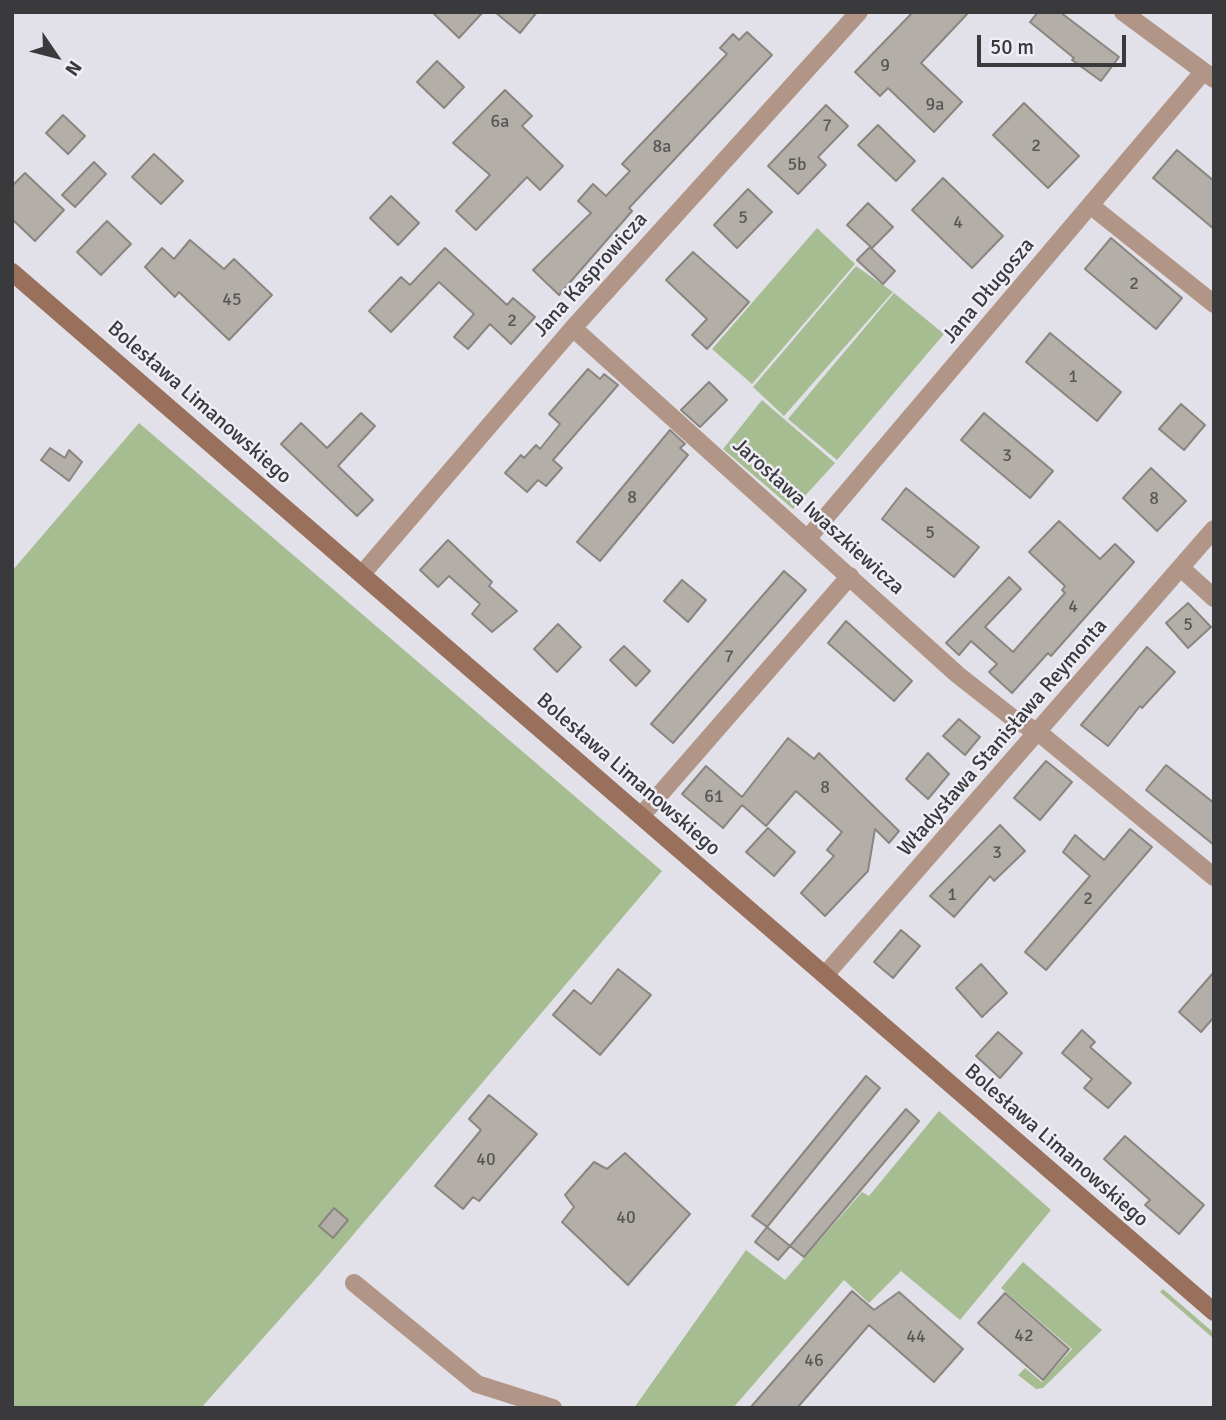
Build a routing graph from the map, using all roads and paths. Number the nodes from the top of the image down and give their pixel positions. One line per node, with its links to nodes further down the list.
1 (859, 12): 7 (street, Jana Kasprowicza)
2 (1123, 12): 3 (street)
3 (1209, 76): 4 (street, Jana Długosza)
4 (1090, 205): 6 (street); 9 (street, Jana Długosza)
5 (12, 272): 11 (street, Bolesława Limanowskiego)
6 (1214, 304)
7 (573, 328): 9 (street, Jarosława Iwaszkiewicza); 11 (street, Jana Kasprowicza)
8 (1214, 529): 10 (street, Władysława Stanisława Reymonta)
9 (808, 538): 12 (street, Jarosława Iwaszkiewicza)
10 (1181, 568): 13 (street); 14 (street, Władysława Stanisława Reymonta)
11 (362, 574): 15 (street, Bolesława Limanowskiego)
12 (849, 576): 14 (street, Jarosława Iwaszkiewicza); 15 (street)
13 (1214, 598)
14 (1038, 732): 16 (street, Jarosława Iwaszkiewicza); 17 (street, Władysława Stanisława Reymonta)
15 (641, 816): 17 (street, Bolesława Limanowskiego)
16 (1214, 877)
17 (825, 975): 19 (street, Bolesława Limanowskiego)
18 (354, 1283): 20 (street)
19 (1214, 1312)
20 (553, 1408)

